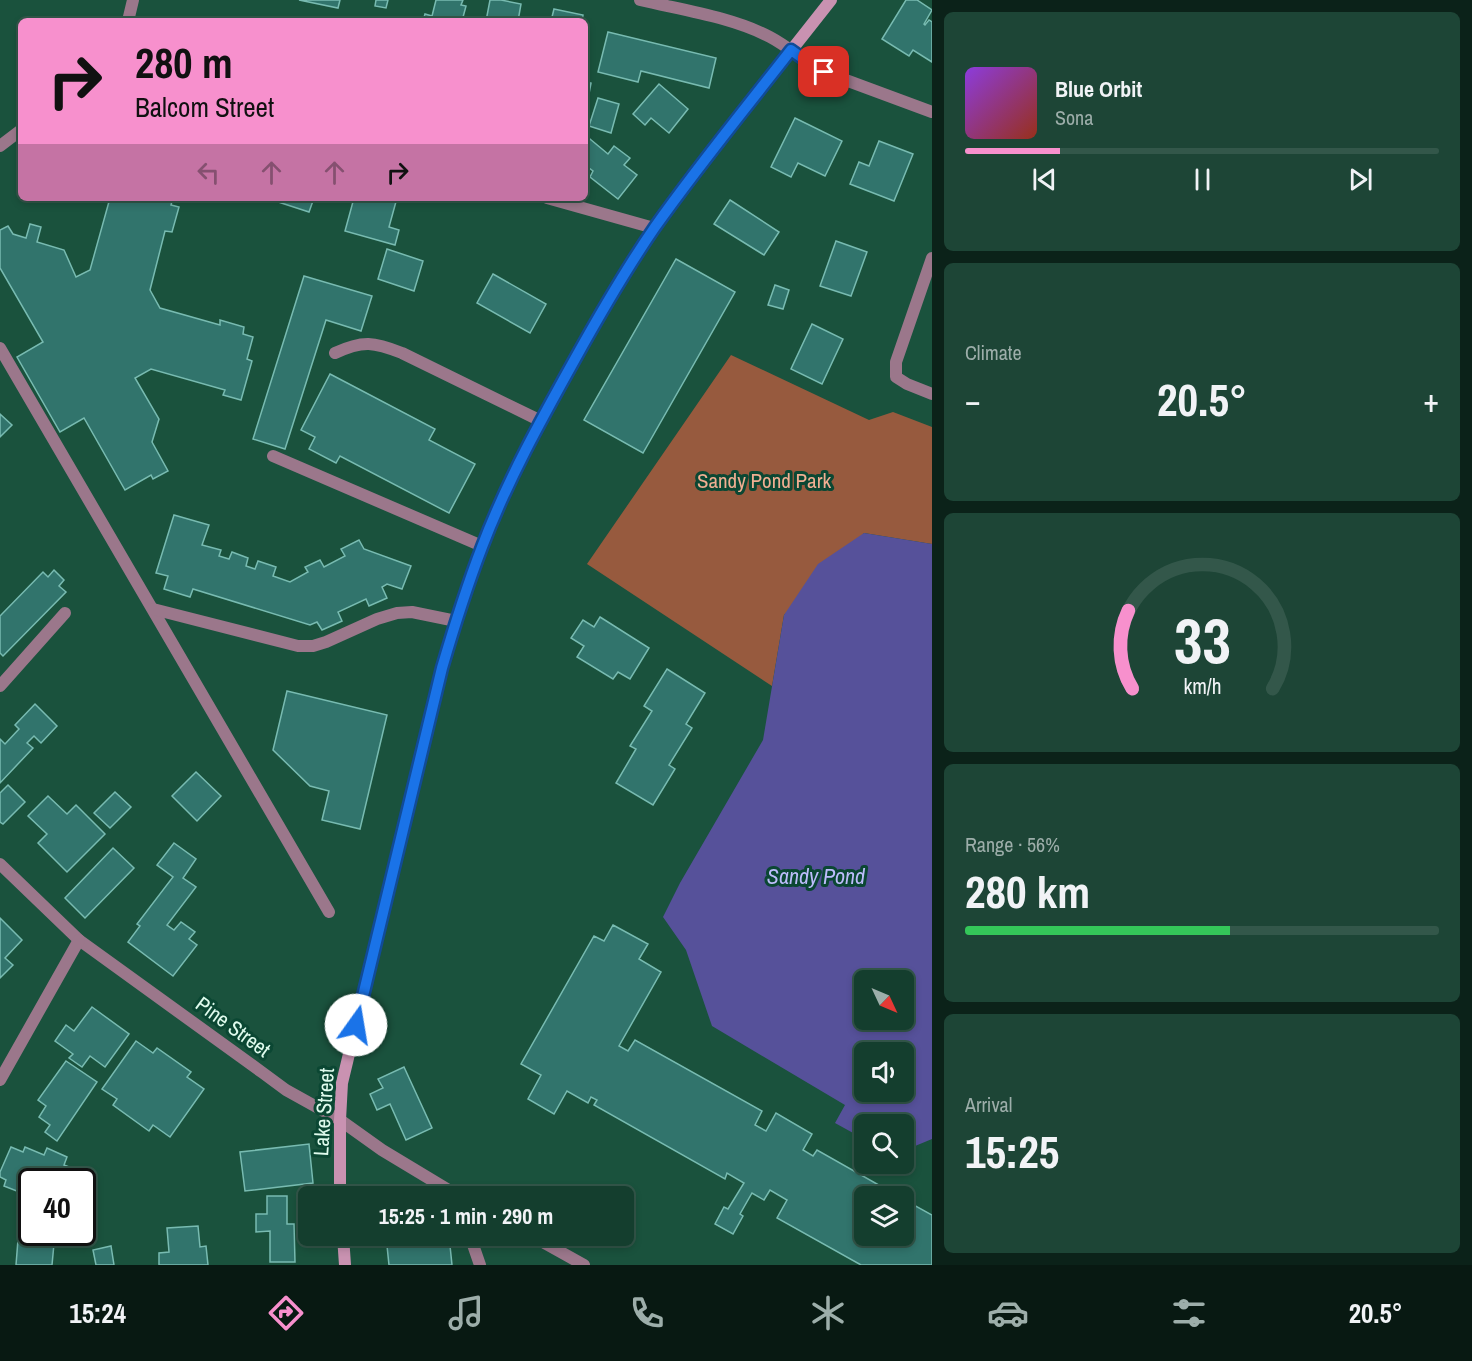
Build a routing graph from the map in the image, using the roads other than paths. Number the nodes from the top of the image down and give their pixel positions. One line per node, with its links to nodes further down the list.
1 (133, 0): 4 (street)
2 (640, 0): 5 (street)
3 (831, 0): 5 (street, Lake Street)
4 (129, 18)
5 (791, 50): 6 (street); 10 (street, Lake Street)
6 (932, 112)
7 (18, 132): 8 (street)
8 (0, 146)
9 (558, 201): 10 (street)
10 (654, 228): 15 (street, Lake Street)
11 (932, 258): 14 (street)
12 (0, 348): 18 (street)
13 (335, 353): 15 (street)
14 (932, 393)
15 (541, 421): 17 (street, Lake Street)
16 (273, 456): 17 (street)
17 (482, 546): 20 (street, Lake Street)
18 (153, 609): 20 (street); 23 (street)
19 (66, 613): 21 (street)
20 (456, 621): 26 (street, Lake Street)
21 (0, 686)
22 (0, 864): 24 (street, Pine Street)
23 (329, 912)
24 (79, 940): 25 (street); 26 (street, Pine Street)
25 (0, 1080)
26 (340, 1120): 27 (street, Lake Street); 28 (street, Pine Street)
27 (340, 1186)
28 (441, 1186)
29 (344, 1246): 32 (street)
30 (473, 1246): 33 (street)
31 (549, 1246): 34 (street)
32 (345, 1265)
33 (480, 1265)
34 (584, 1265)

